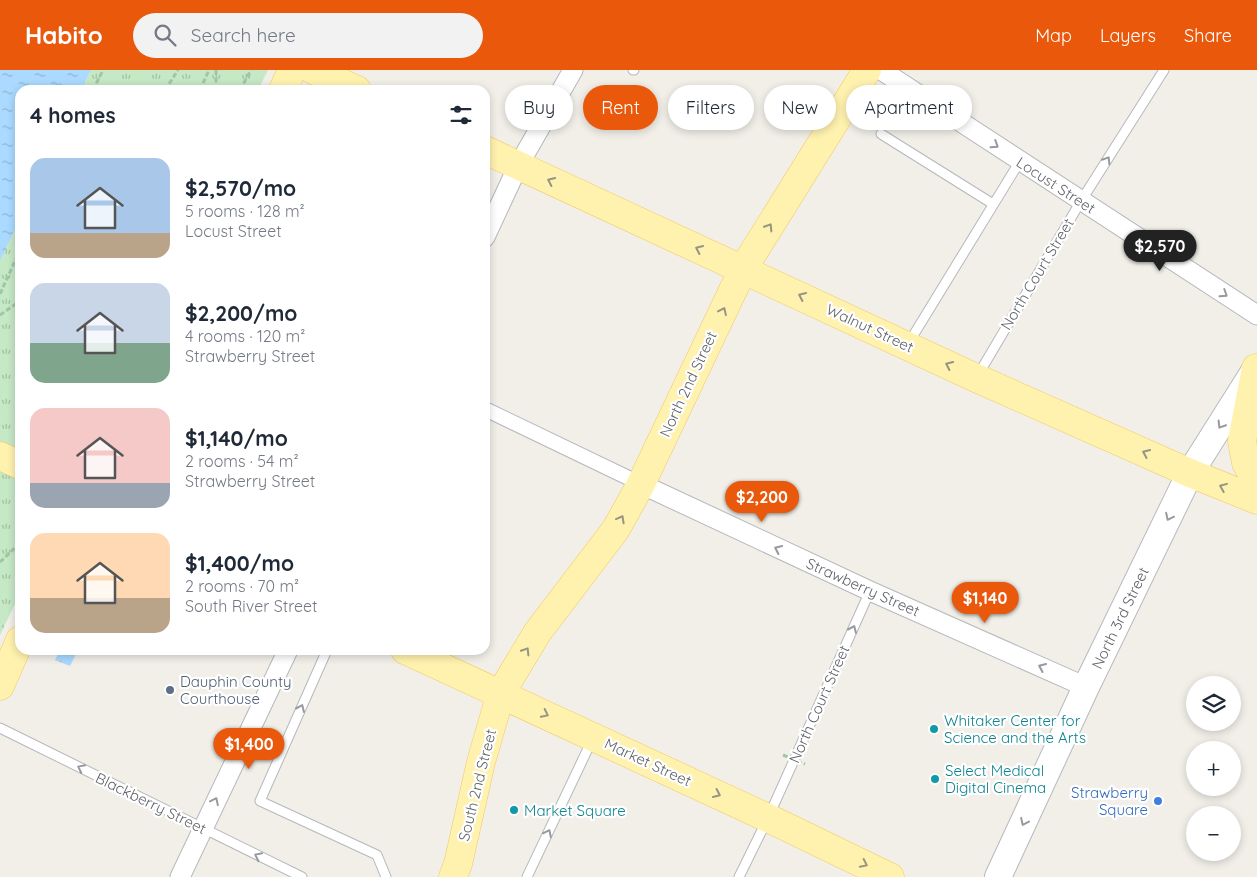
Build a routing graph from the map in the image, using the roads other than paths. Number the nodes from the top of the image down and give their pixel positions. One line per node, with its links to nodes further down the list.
1 (292, 70): 7 (main road)
2 (313, 70): 8 (main road)
3 (573, 70): 12 (street)
4 (867, 70): 16 (main road, North 2nd Street, one-way to 4)
5 (881, 70): 11 (street, Locust Street, one-way to 11)
6 (1164, 70): 13 (lane, North Court Street, one-way to 6)
7 (285, 85)
8 (346, 85)
9 (881, 134): 14 (lane)
10 (490, 152): 12 (main road, Walnut Street)
11 (1020, 161): 13 (street, Locust Street); 14 (lane)
12 (518, 166): 15 (street); 16 (main road, Walnut Street, one-way to 12)
13 (1081, 201): 17 (street, Locust Street, one-way to 17); 20 (lane, North Court Street)
14 (993, 204): 18 (lane)
15 (490, 226)
16 (743, 269): 18 (main road, Walnut Street, one-way to 16); 26 (main road, North 2nd Street, one-way to 16)
17 (1257, 315)
18 (907, 345): 20 (main road, Walnut Street, one-way to 18)
19 (1256, 368): 24 (main road, North 3rd Street, one-way to 24); 25 (main road)
20 (976, 378): 24 (main road, Walnut Street, one-way to 20)
21 (490, 411): 26 (street)
22 (0, 456): 23 (main road)
23 (15, 463)
24 (1190, 473): 27 (main road, Walnut Street, one-way to 24); 34 (main road, North 3rd Street, one-way to 34)
25 (1257, 482)
26 (640, 484): 28 (street, Strawberry Street, one-way to 26); 35 (main road, North 2nd Street, one-way to 26)
27 (1257, 500)
28 (870, 591): 34 (street, Strawberry Street, one-way to 28); 38 (lane, North Court Street, one-way to 28)
29 (15, 652): 33 (main road)
30 (286, 655): 39 (street, one-way to 30)
31 (325, 655): 42 (lane, one-way to 31)
32 (416, 655): 35 (main road, Market Street)
33 (0, 686)
34 (1086, 687): 47 (main road, North 3rd Street, one-way to 47)
35 (501, 692): 37 (main road, Market Street, one-way to 37); 43 (main road, South 2nd Street)
36 (0, 728): 39 (lane, Blackberry Street, one-way to 36)
37 (594, 737): 38 (main road, Market Street, one-way to 38); 44 (lane, one-way to 37)
38 (768, 818): 45 (lane, North Court Street); 46 (main road, Market Street, one-way to 46)
39 (202, 828): 40 (street); 41 (lane, Blackberry Street, one-way to 39)
40 (180, 877)
41 (302, 877)
42 (386, 877)
43 (453, 877)
44 (527, 877)
45 (739, 877)
46 (890, 877)
47 (998, 877)

